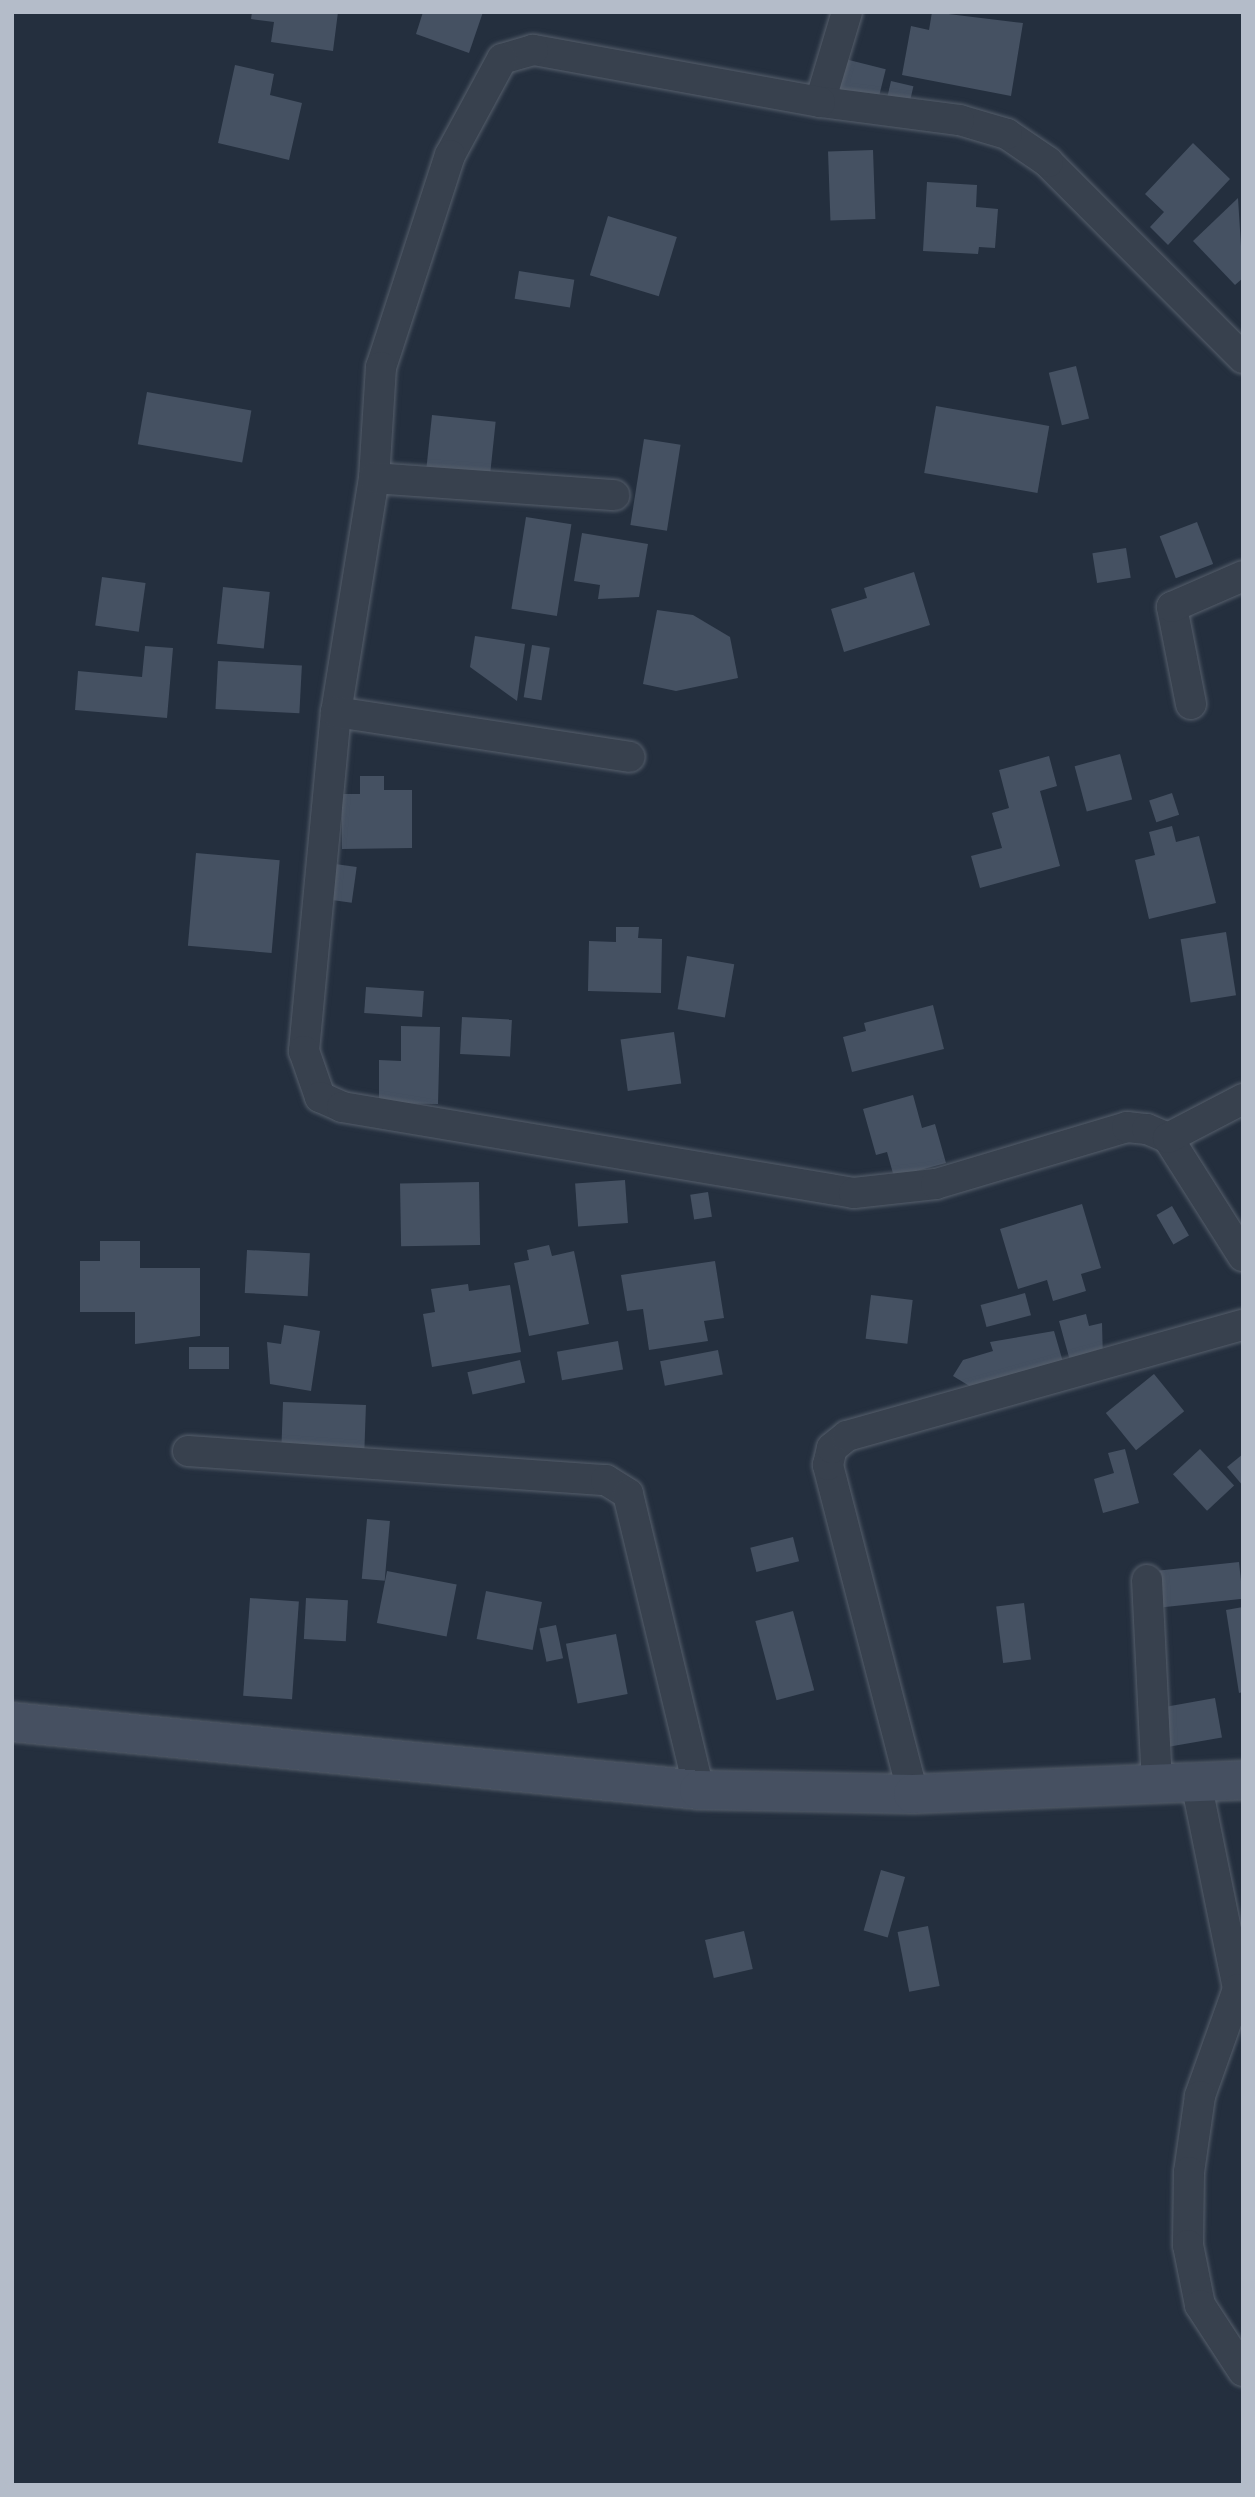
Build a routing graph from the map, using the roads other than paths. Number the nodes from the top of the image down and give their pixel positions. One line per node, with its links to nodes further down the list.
1 (847, 12): 2 (street)
2 (820, 102): 3 (street); 4 (street)
3 (1243, 358)
4 (374, 478): 5 (street); 8 (street)
5 (614, 495)
6 (1243, 576): 7 (street)
7 (1191, 705)
8 (336, 712): 9 (street); 11 (street)
9 (630, 757)
10 (1243, 1099): 11 (street)
11 (1168, 1138): 12 (street)
12 (1243, 1256)
13 (1243, 1325): 21 (street)
14 (188, 1451): 20 (street)
15 (1147, 1580): 18 (street)
16 (12, 1721): 20 (main road)
17 (1243, 1780): 19 (main road)
18 (1157, 1782): 19 (main road); 21 (main road)
19 (1196, 1783): 22 (street)
20 (699, 1790): 21 (main road)
21 (912, 1794)
22 (1240, 1995): 23 (street)
23 (1243, 2371)

